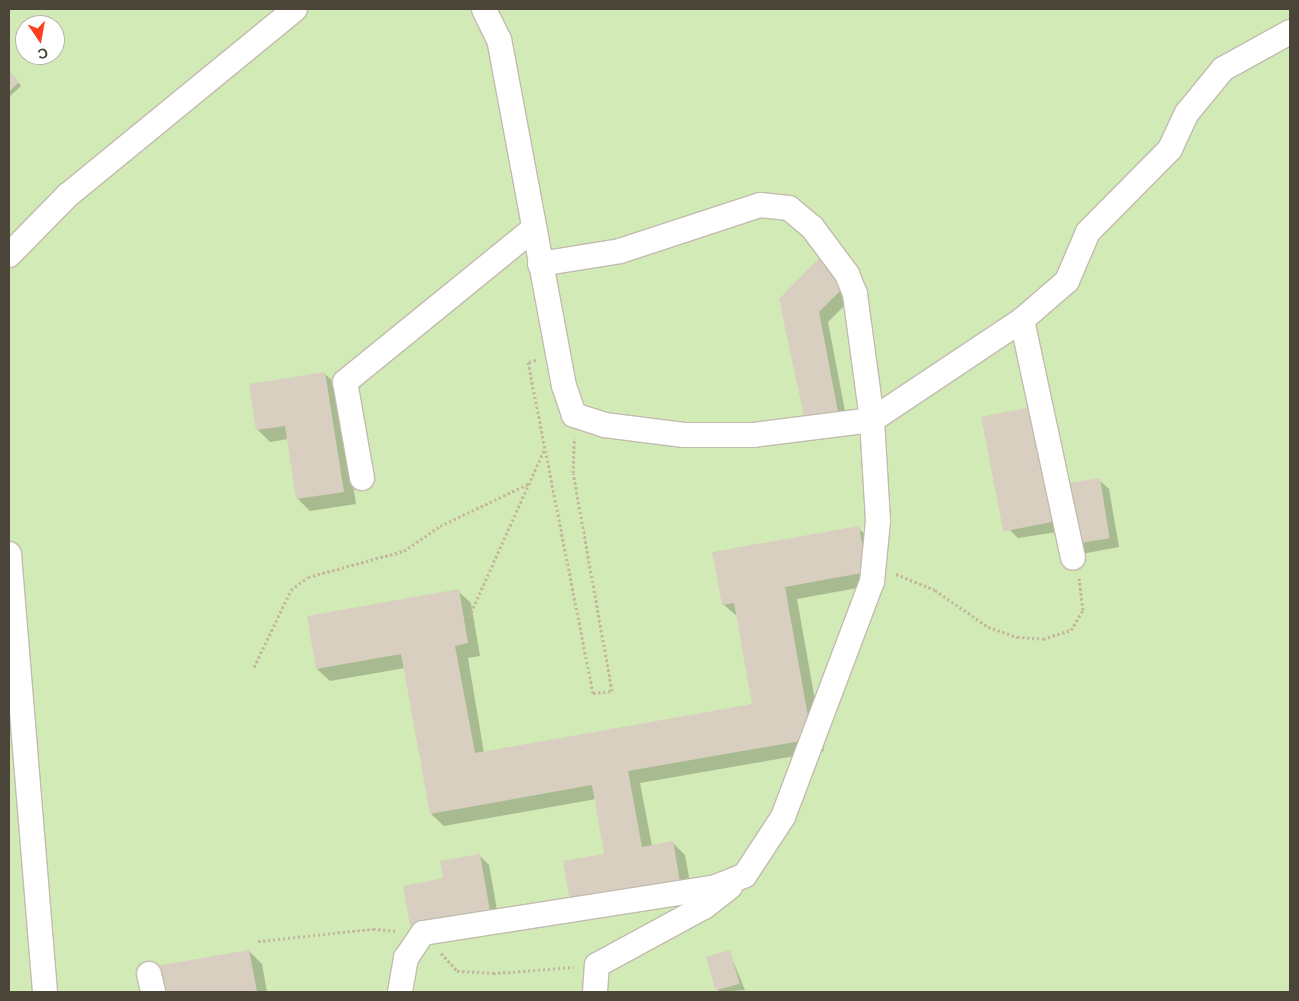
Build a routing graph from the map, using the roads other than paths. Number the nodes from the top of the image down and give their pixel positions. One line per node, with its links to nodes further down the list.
1 (295, 9): 5 (street)
2 (484, 9): 4 (street)
3 (1290, 32): 7 (street)
4 (534, 229): 6 (street); 9 (street)
5 (9, 255)
6 (540, 264): 8 (street); 8 (street)
7 (1022, 320): 8 (street); 11 (street)
8 (872, 420): 12 (street)
9 (362, 478)
10 (9, 554): 13 (street)
11 (1073, 558)
12 (745, 875): 14 (street); 15 (street)
13 (45, 992)
14 (400, 992)
15 (595, 992)

